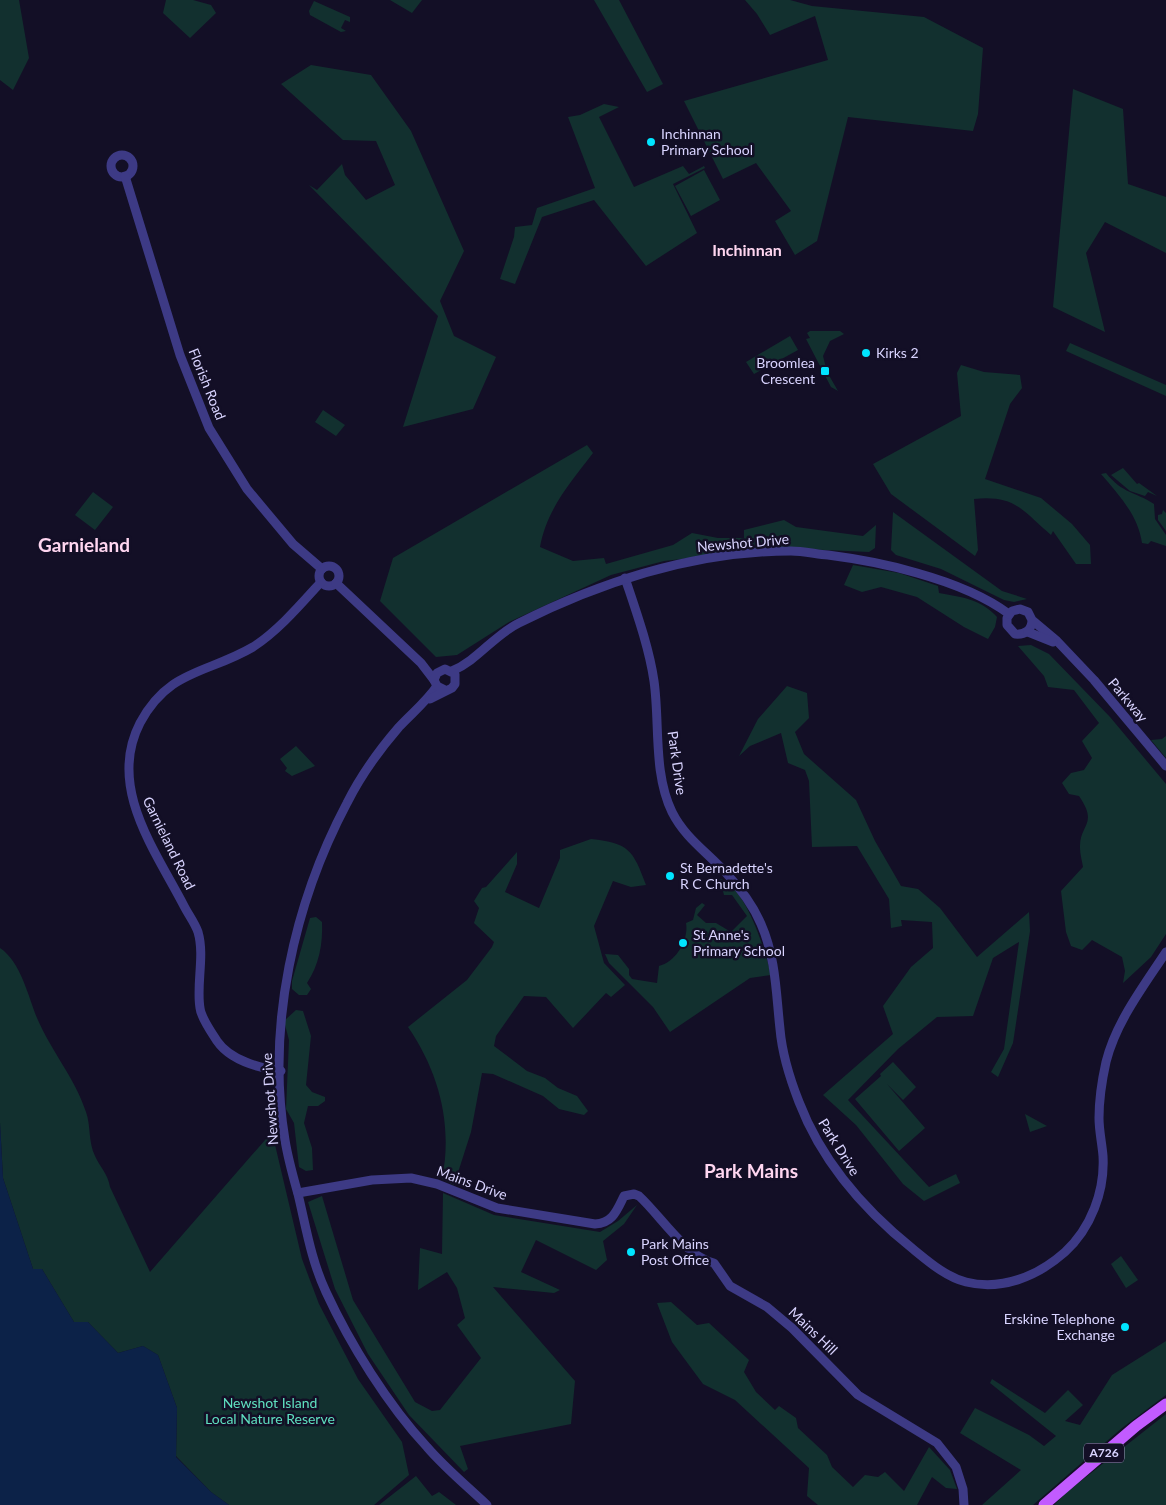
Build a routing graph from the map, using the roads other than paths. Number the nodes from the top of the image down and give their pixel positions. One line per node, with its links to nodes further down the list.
1 (125, 176): 2 (street, Florish Road)
2 (322, 569): 4 (street); 5 (street)
3 (625, 578): 6 (street, Newshot Drive); 10 (street, Newshot Drive); 13 (street, Park Drive)
4 (321, 582): 5 (street); 14 (street, Garnieland Road)
5 (336, 583): 11 (street)
6 (1009, 614): 7 (street); 8 (street)
7 (1032, 620): 8 (street); 9 (street, Parkway)
8 (1028, 632): 9 (street, Parkway)
9 (1068, 653): 12 (street, Parkway)
10 (454, 675): 11 (street); 11 (street, Newshot Drive)
11 (438, 682): 14 (street, Newshot Drive)
12 (1166, 766)
13 (1166, 952)
14 (281, 1072): 15 (street, Newshot Drive)
15 (298, 1193): 16 (street, Mains Drive); 18 (street, Newshot Drive)
16 (624, 1196): 19 (street, Mains Hill)
17 (1166, 1404): 20 (main road, A726)
18 (487, 1505)
19 (964, 1505)
20 (1044, 1505)

